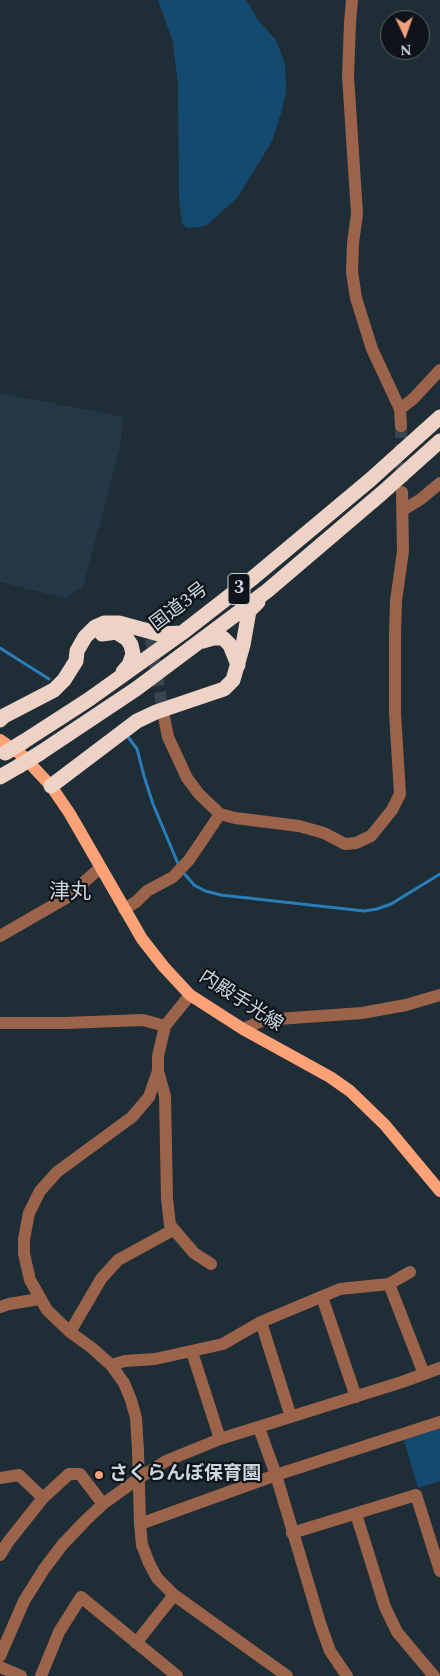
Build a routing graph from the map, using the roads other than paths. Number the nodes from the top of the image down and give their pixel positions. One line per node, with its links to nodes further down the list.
1 (352, 0): 3 (street)
2 (440, 370): 3 (street)
3 (400, 409): 5 (street)
4 (440, 417): 11 (highway, 国道3号 / 3)
5 (400, 426)
6 (440, 442): 10 (highway, 国道3号 / 3)
7 (440, 483): 9 (street)
8 (402, 492): 9 (street)
9 (402, 510): 21 (street)
10 (267, 591): 12 (highway, 国道3号 / 3); 14 (highway)
11 (182, 633): 13 (highway); 15 (highway, 国道3号 / 3)
12 (198, 643): 14 (highway); 19 (highway, 国道3号 / 3, bridge)
13 (76, 661): 15 (highway); 17 (highway)
14 (238, 665): 20 (highway)
15 (119, 678): 18 (highway, 国道3号 / 3, bridge)
16 (164, 717): 21 (street)
17 (0, 720)
18 (2, 750): 20 (main road, 内殿手光線)
19 (0, 777)
20 (52, 786): 22 (main road, 内殿手光線)
21 (220, 814): 23 (street)
22 (100, 868): 23 (main road, 内殿手光線); 24 (street)
23 (124, 909): 26 (main road, 内殿手光線)
24 (0, 936)
25 (440, 995): 29 (street)
26 (190, 996): 28 (street); 29 (main road, 内殿手光線)
27 (0, 1023): 28 (street)
28 (165, 1026): 30 (street)
29 (243, 1029): 31 (main road, 内殿手光線)
30 (158, 1071): 32 (street); 37 (street)
31 (440, 1192)
32 (173, 1230): 33 (street); 40 (street)
33 (211, 1264)
34 (410, 1272): 35 (street)
35 (390, 1284): 36 (street); 44 (street)
36 (322, 1297): 39 (street); 45 (street)
37 (39, 1299): 38 (street); 40 (street)
38 (0, 1307)
39 (261, 1322): 41 (street); 46 (street)
40 (70, 1332): 42 (street)
41 (192, 1352): 42 (street); 49 (street)
42 (111, 1365): 52 (street)
43 (440, 1368): 44 (street)
44 (424, 1374): 45 (street)
45 (356, 1397): 46 (street)
46 (291, 1417): 48 (street)
47 (440, 1422): 50 (street)
48 (259, 1428): 49 (street); 50 (street)
49 (220, 1439): 52 (street)
50 (276, 1475): 56 (street); 57 (street)
51 (0, 1478): 53 (street)
52 (139, 1478): 54 (street); 56 (street)
53 (43, 1498): 54 (street); 58 (street)
54 (103, 1504): 62 (street)
55 (356, 1514): 57 (street); 59 (street); 69 (street)
56 (140, 1524): 60 (street)
57 (292, 1533): 68 (street)
58 (0, 1554)
59 (440, 1571)
60 (174, 1595): 61 (street); 67 (street)
61 (136, 1643): 65 (street); 66 (street)
62 (0, 1656)
63 (0, 1667): 64 (street)
64 (21, 1676)
65 (41, 1676)
66 (177, 1676)
67 (287, 1676)
68 (347, 1676)
69 (434, 1676)

